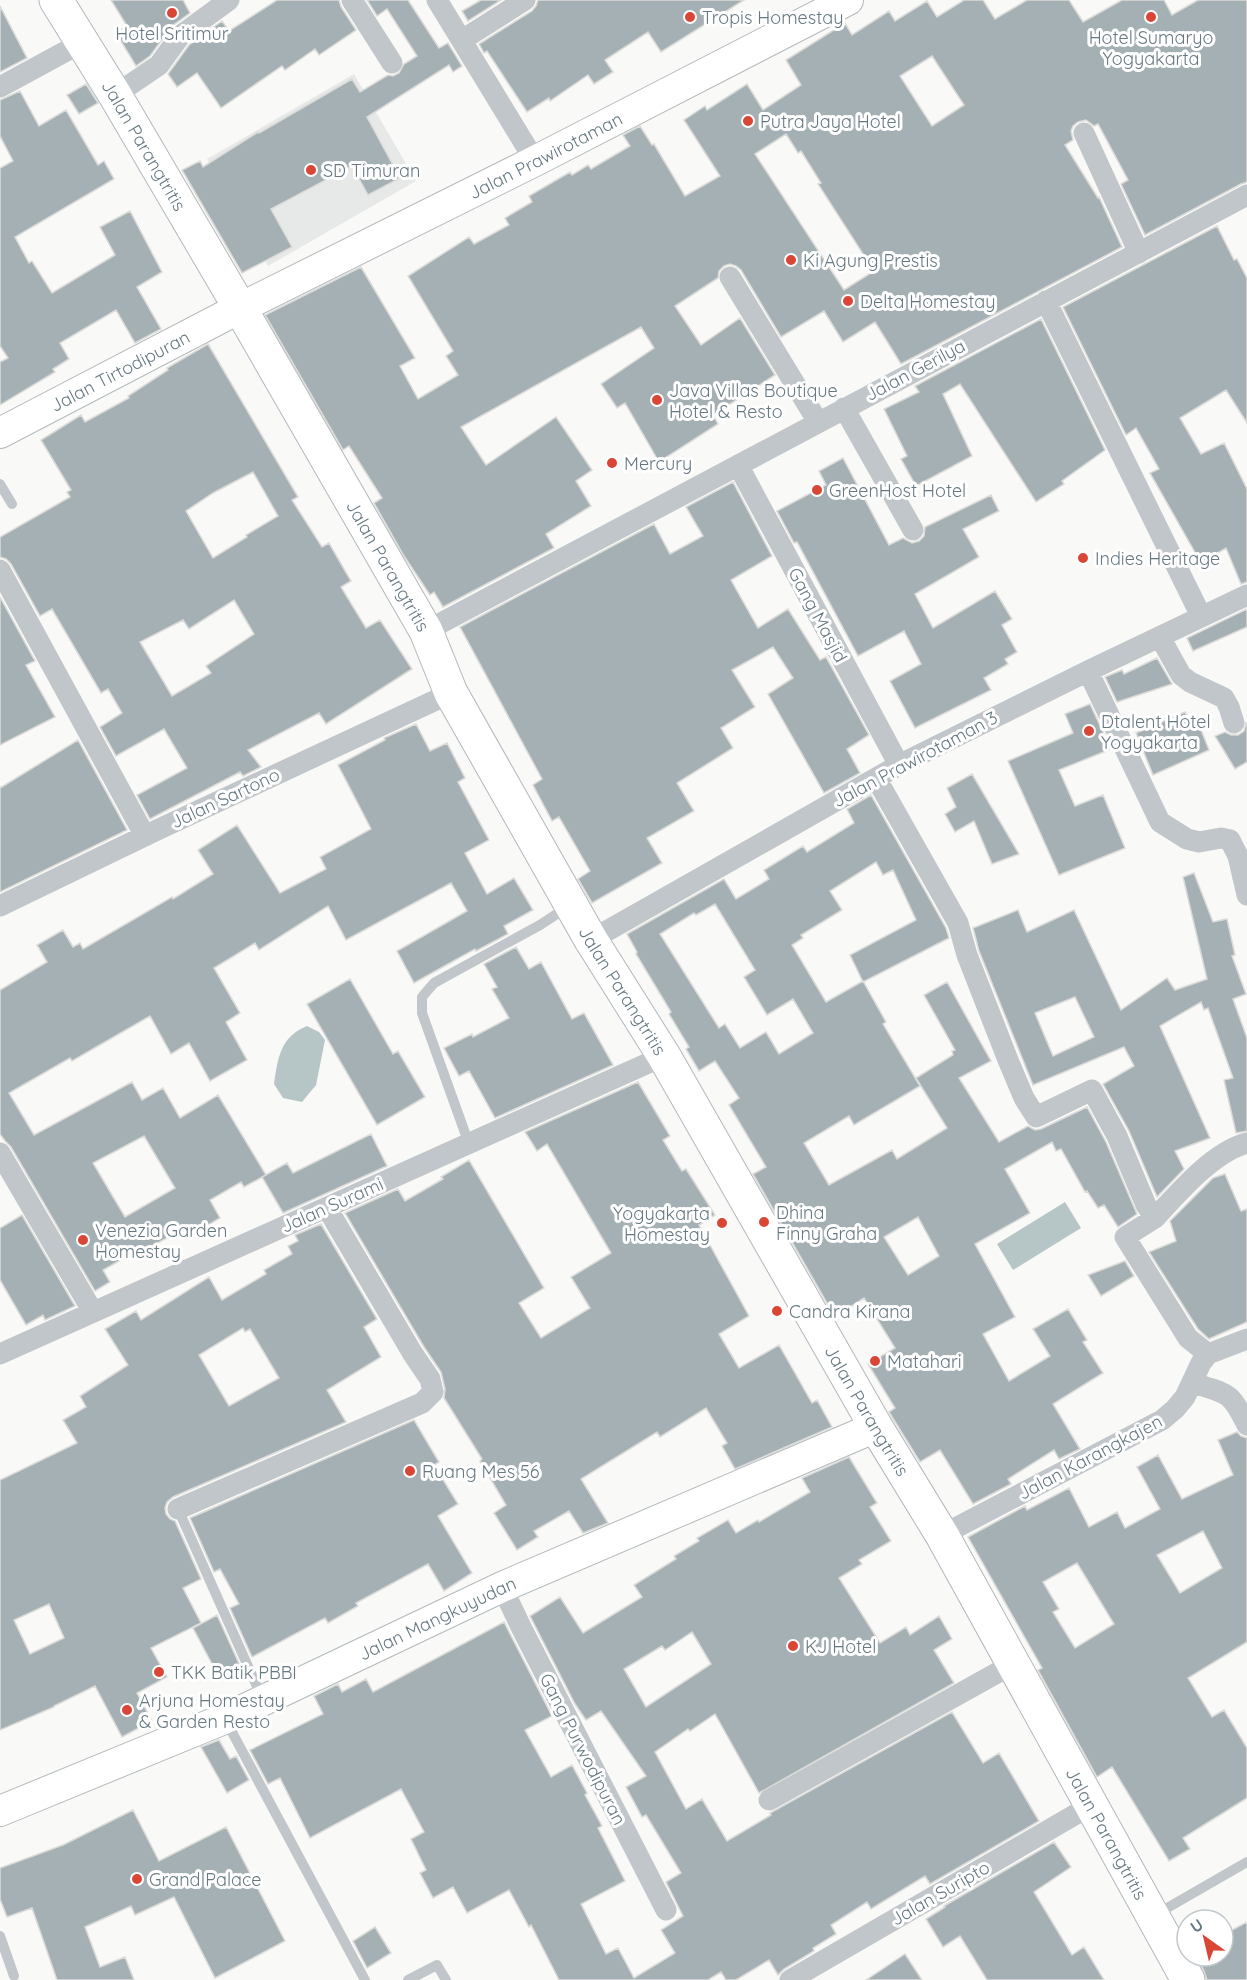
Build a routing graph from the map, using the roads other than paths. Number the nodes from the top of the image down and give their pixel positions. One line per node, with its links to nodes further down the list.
1 (56, 0): 8 (main road, Jalan Parangtritis)
2 (230, 0): 11 (street)
3 (352, 0): 9 (street)
4 (437, 0): 7 (street)
5 (525, 0): 7 (street)
6 (848, 0): 13 (main road, Jalan Prawirotaman)
7 (462, 40): 13 (street)
8 (81, 42): 10 (street); 11 (main road, Jalan Parangtritis)
9 (392, 63)
10 (0, 87)
11 (114, 95): 18 (main road, Jalan Parangtritis)
12 (1084, 133): 15 (street)
13 (535, 161): 18 (main road, Jalan Prawirotaman)
14 (1247, 195): 15 (street, Jalan Gerilya)
15 (1139, 253): 17 (street, Jalan Gerilya)
16 (730, 277): 20 (street)
17 (1046, 301): 19 (street, Jalan Gerilya); 28 (street)
18 (240, 308): 21 (main road, Jalan Tirtodipuran); 29 (main road, Jalan Parangtritis)
19 (844, 408): 20 (street, Jalan Gerilya); 25 (street)
20 (818, 422): 22 (street, Jalan Gerilya)
21 (0, 433)
22 (738, 465): 29 (street, Jalan Gerilya); 34 (street, Gang Masjid)
23 (0, 484): 24 (lane)
24 (12, 504)
25 (913, 530)
26 (0, 570): 36 (street)
27 (1247, 595): 28 (street, Jalan Prawirotaman 3)
28 (1201, 616): 30 (street, Jalan Prawirotaman 3)
29 (426, 631): 32 (main road, Jalan Parangtritis)
30 (1160, 637): 31 (street, Jalan Prawirotaman 3); 33 (street)
31 (1088, 671): 34 (street, Jalan Prawirotaman 3); 37 (street)
32 (451, 693): 36 (street, Jalan Sartono); 38 (main road, Jalan Parangtritis)
33 (1234, 723)
34 (899, 765): 35 (street, Jalan Prawirotaman 3)
35 (876, 778): 40 (street, Jalan Prawirotaman 3); 46 (street)
36 (145, 836): 39 (street, Jalan Sartono)
37 (1247, 895)
38 (572, 905): 40 (main road, Jalan Parangtritis); 43 (lane)
39 (0, 906)
40 (591, 940): 41 (main road, Jalan Parangtritis)
41 (664, 1056): 43 (street, Jalan Surami); 53 (main road, Jalan Parangtritis)
42 (1247, 1143): 46 (street)
43 (469, 1144): 45 (street, Jalan Surami)
44 (0, 1153): 47 (street)
45 (327, 1208): 47 (street, Jalan Surami); 54 (street)
46 (1155, 1218): 50 (street)
47 (93, 1312): 49 (street, Jalan Surami)
48 (1247, 1339): 50 (street)
49 (0, 1354)
50 (1208, 1354): 51 (street, Jalan Karangkajen)
51 (1193, 1383): 52 (street); 55 (street, Jalan Karangkajen)
52 (1247, 1425)
53 (876, 1427): 55 (main road, Jalan Parangtritis); 56 (main road, Jalan Mangkuyudan)
54 (178, 1509): 58 (lane)
55 (942, 1535): 57 (main road, Jalan Parangtritis)
56 (502, 1587): 58 (main road, Jalan Mangkuyudan); 64 (street, Gang Purwodipuran)
57 (1012, 1664): 60 (street); 61 (main road, Jalan Parangtritis)
58 (263, 1700): 59 (main road, Jalan Mangkuyudan)
59 (224, 1719): 62 (main road, Jalan Mangkuyudan); 68 (lane)
60 (769, 1800)
61 (1090, 1806): 65 (main road, Jalan Parangtritis); 71 (street, Jalan Suripto)
62 (0, 1811)
63 (1247, 1862): 65 (lane)
64 (666, 1910)
65 (1153, 1917): 72 (main road, Jalan Parangtritis)
66 (0, 1936): 67 (lane)
67 (14, 1976)
68 (365, 1980)
69 (408, 1980): 70 (lane)
70 (446, 1980)
71 (790, 1980)
72 (1188, 1980)

